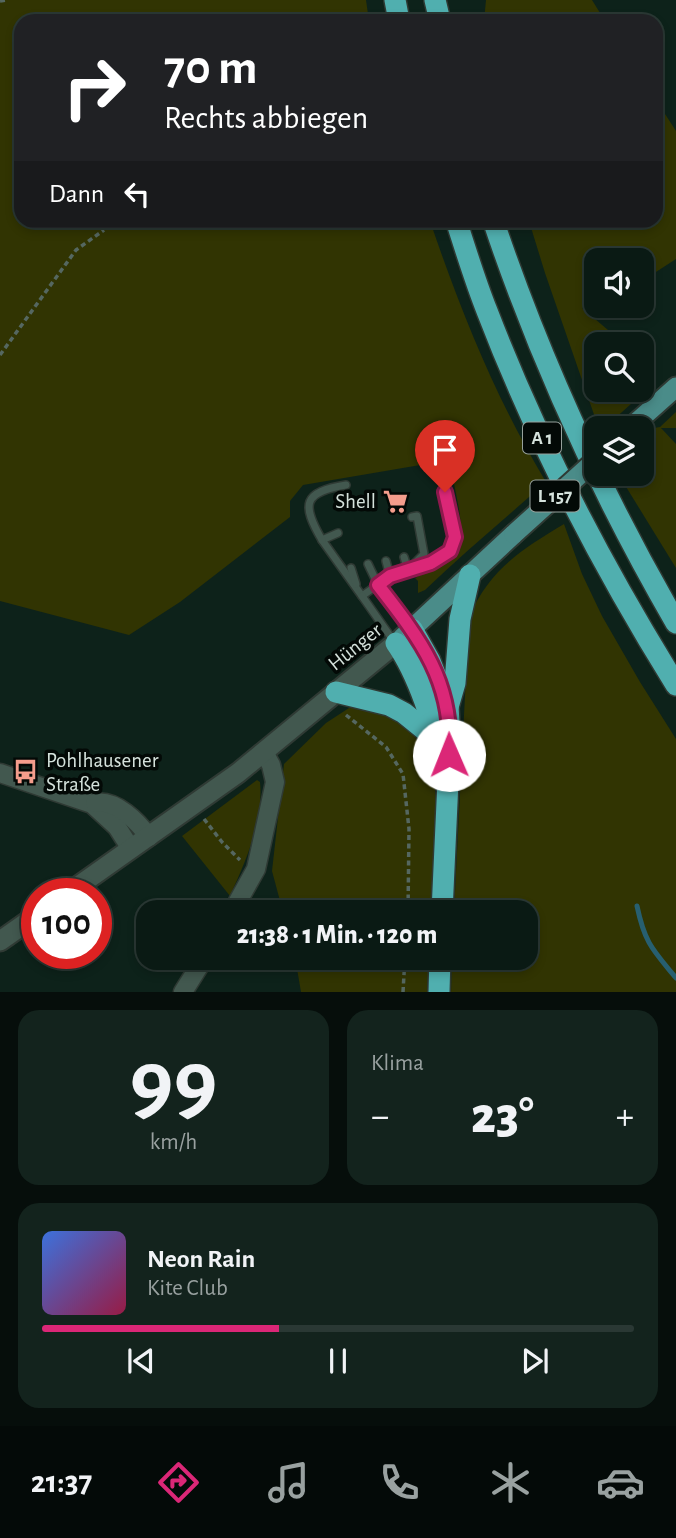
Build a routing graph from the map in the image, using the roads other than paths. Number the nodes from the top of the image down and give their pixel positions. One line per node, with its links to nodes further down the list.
1 (459, 228): 23 (highway, A 1)
2 (496, 228): 20 (highway, A 1)
3 (676, 387): 4 (main road)
4 (644, 416)
5 (584, 471): 16 (main road, Hünger / L 157, bridge)
6 (346, 485): 10 (lane)
7 (445, 492): 15 (lane)
8 (412, 517): 15 (lane)
9 (338, 533): 10 (lane)
10 (322, 540): 19 (lane)
11 (404, 557): 15 (lane)
12 (386, 561): 17 (lane)
13 (368, 564): 18 (lane)
14 (351, 568): 19 (lane)
15 (408, 570): 17 (lane)
16 (470, 575): 21 (main road, Hünger / L 157); 25 (highway)
17 (390, 576): 18 (lane)
18 (378, 585): 19 (lane); 21 (lane)
19 (361, 594): 22 (lane)
20 (676, 623)
21 (412, 628): 22 (main road, Hünger / L 157); 25 (highway)
22 (396, 643): 24 (main road, Hünger / L 157); 26 (highway)
23 (676, 685)
24 (329, 698): 26 (highway); 27 (main road, Hünger / L 157)
25 (448, 707): 29 (highway)
26 (436, 738): 29 (highway)
27 (264, 752): 31 (main road, Hünger / L 157); 34 (street)
28 (0, 773): 30 (street)
29 (447, 795): 35 (highway)
30 (92, 804): 31 (street); 32 (street)
31 (149, 837): 32 (main road, Hünger / L 157)
32 (131, 849): 33 (main road, Hünger / L 157)
33 (90, 878)
34 (239, 900)
35 (443, 900)
36 (21, 926): 37 (main road)
37 (0, 941)
38 (197, 970): 40 (street)
39 (440, 970): 41 (highway)
40 (183, 992)
41 (439, 992)

